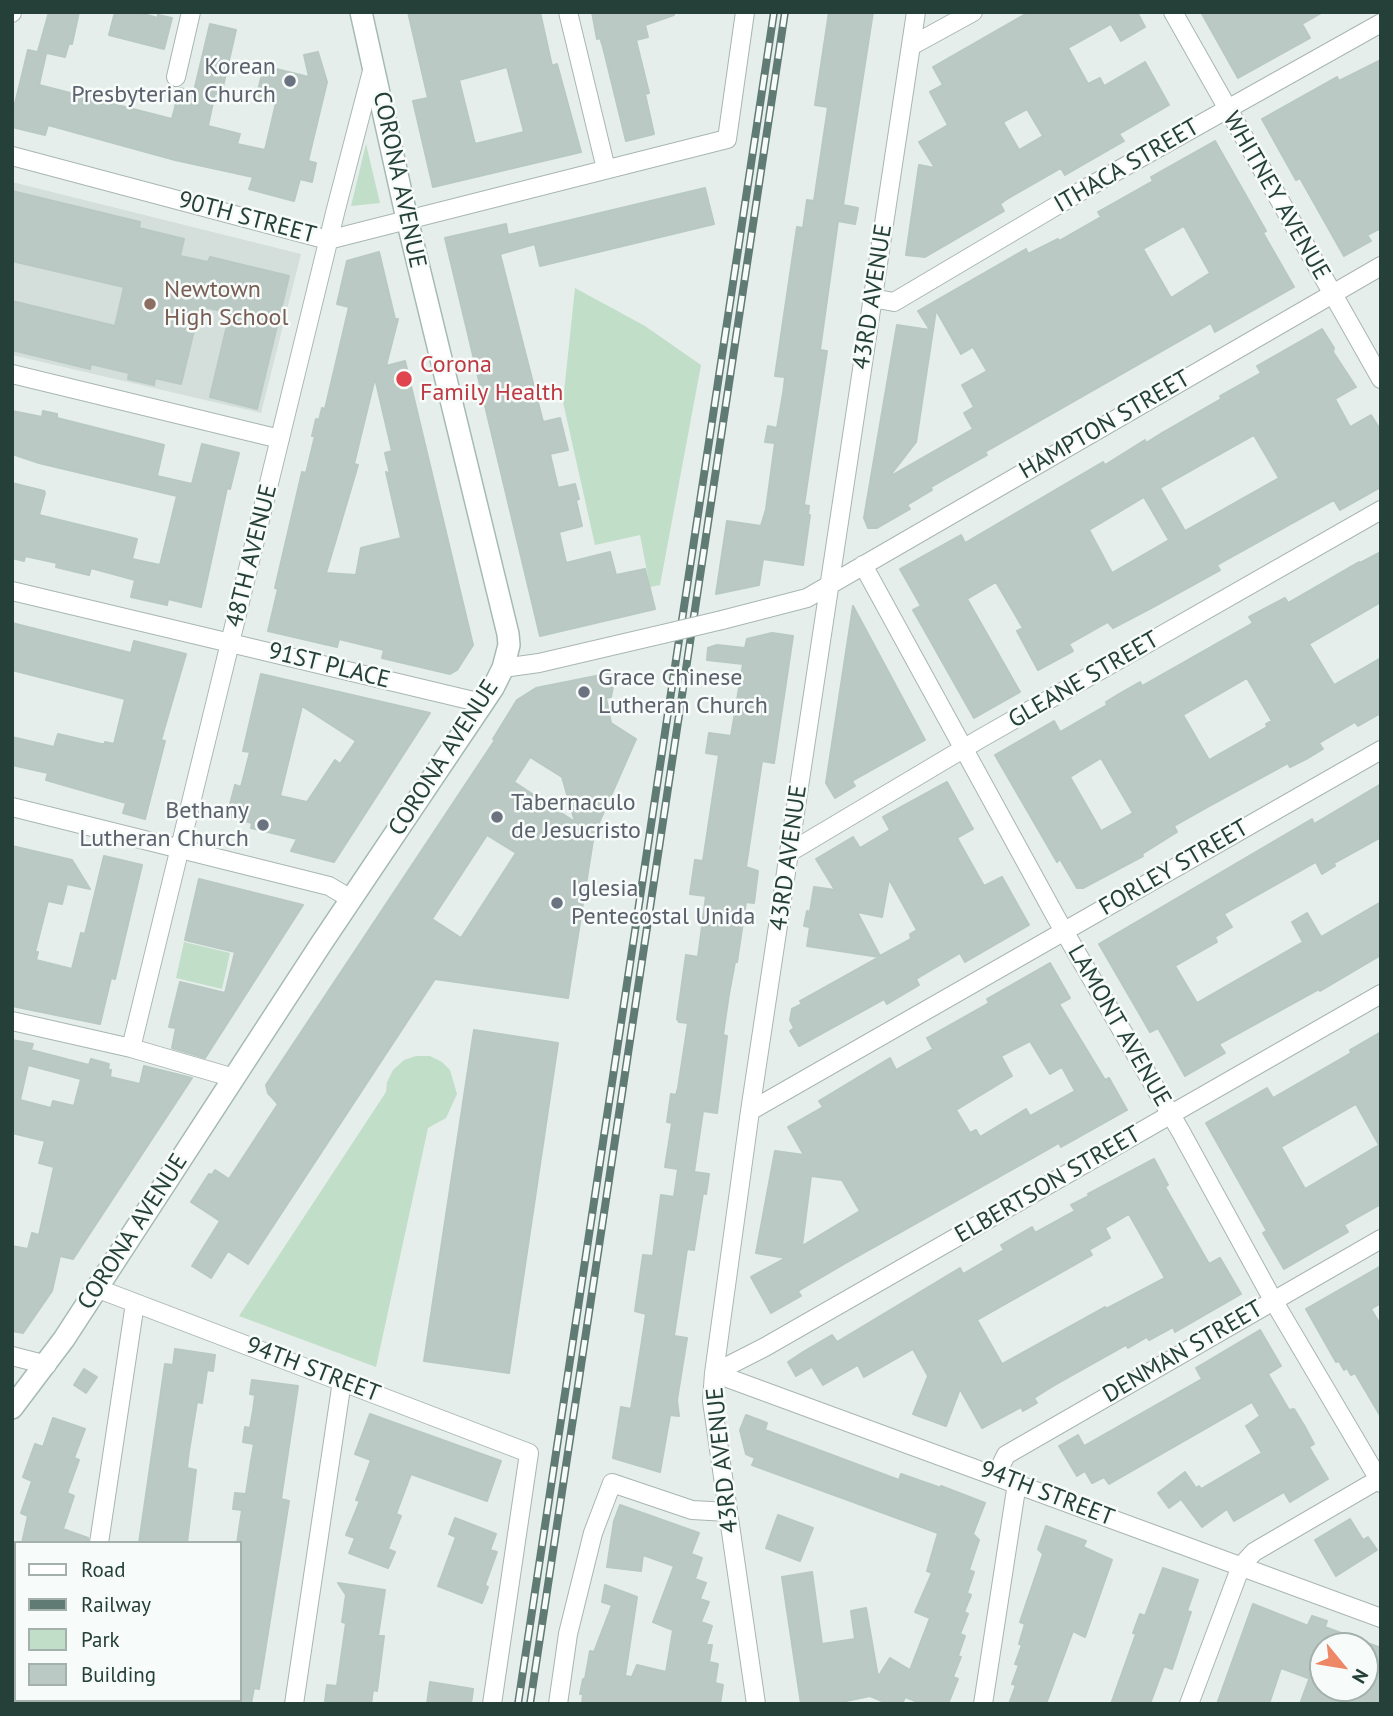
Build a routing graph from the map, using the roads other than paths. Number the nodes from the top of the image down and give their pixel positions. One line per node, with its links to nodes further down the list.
1 (191, 12): 11 (street)
2 (361, 12): 10 (street, CORONA AVENUE)
3 (568, 12): 14 (street)
4 (745, 12): 14 (street, 90TH STREET)
5 (916, 12): 9 (street, 43RD AVENUE)
6 (973, 12): 9 (street)
7 (1173, 12): 12 (street, WHITNEY AVENUE)
8 (1381, 23): 12 (street, ITHACA STREET)
9 (911, 46): 19 (street, 43RD AVENUE)
10 (374, 64): 15 (street, CORONA AVENUE); 16 (street, 48TH AVENUE)
11 (176, 77)
12 (1227, 109): 18 (street, WHITNEY AVENUE); 19 (street, ITHACA STREET)
13 (12, 156): 16 (street, 90TH STREET)
14 (606, 169): 15 (street, 90TH STREET)
15 (407, 219): 16 (street, 90TH STREET); 28 (street, CORONA AVENUE)
16 (328, 240): 22 (street, 48TH AVENUE)
17 (1381, 266): 18 (street, HAMPTON STREET)
18 (1332, 294): 21 (street, WHITNEY AVENUE); 24 (street, HAMPTON STREET)
19 (872, 298): 25 (street, 43RD AVENUE)
20 (12, 374): 22 (street)
21 (1381, 379)
22 (280, 439): 27 (street, 48TH AVENUE)
23 (1381, 510): 30 (street, GLEANE STREET)
24 (863, 565): 25 (street, HAMPTON STREET); 30 (street, LAMONT AVENUE)
25 (830, 584): 28 (street, bridge); 34 (street, 43RD AVENUE)
26 (12, 591): 27 (street, 91ST PLACE)
27 (231, 642): 29 (street, 91ST PLACE); 33 (street, 48TH AVENUE)
28 (503, 668): 29 (street, CORONA AVENUE)
29 (482, 703): 35 (street, CORONA AVENUE)
30 (963, 749): 34 (street, GLEANE STREET); 36 (street, LAMONT AVENUE)
31 (1381, 750): 36 (street, FORLEY STREET)
32 (12, 807): 33 (street)
33 (180, 848): 35 (street); 39 (street, 48TH AVENUE)
34 (790, 852): 41 (street, 43RD AVENUE)
35 (351, 899): 40 (street, CORONA AVENUE)
36 (1063, 931): 41 (street, FORLEY STREET); 42 (street, LAMONT AVENUE)
37 (1381, 994): 42 (street, ELBERTSON STREET)
38 (12, 1021): 39 (street)
39 (131, 1048): 40 (street)
40 (234, 1078): 44 (street, CORONA AVENUE)
41 (750, 1111): 49 (street, 43RD AVENUE)
42 (1171, 1114): 45 (street, LAMONT AVENUE); 49 (street, ELBERTSON STREET)
43 (1381, 1239): 45 (street, DENMAN STREET)
44 (96, 1288): 46 (street, 94TH STREET); 48 (street, CORONA AVENUE)
45 (1273, 1300): 52 (street, DENMAN STREET); 53 (street, LAMONT AVENUE)
46 (135, 1303): 50 (street, 94TH STREET); 56 (street)
47 (12, 1356): 48 (street)
48 (47, 1365): 51 (street, CORONA AVENUE)
49 (714, 1373): 52 (street, 94TH STREET); 55 (street, 43RD AVENUE)
50 (342, 1381): 59 (street); 60 (street, 94TH STREET)
51 (12, 1408)
52 (996, 1475): 54 (street, 94TH STREET)
53 (1380, 1480): 57 (street)
54 (1017, 1483): 57 (street, 94TH STREET); 63 (street)
55 (728, 1512): 61 (street); 62 (street, 43RD AVENUE)
56 (99, 1541)
57 (1241, 1566): 58 (street, 94TH STREET); 64 (street)
58 (1381, 1618)
59 (294, 1704)
60 (492, 1704)
61 (558, 1704)
62 (756, 1704)
63 (983, 1704)
64 (1189, 1704)

